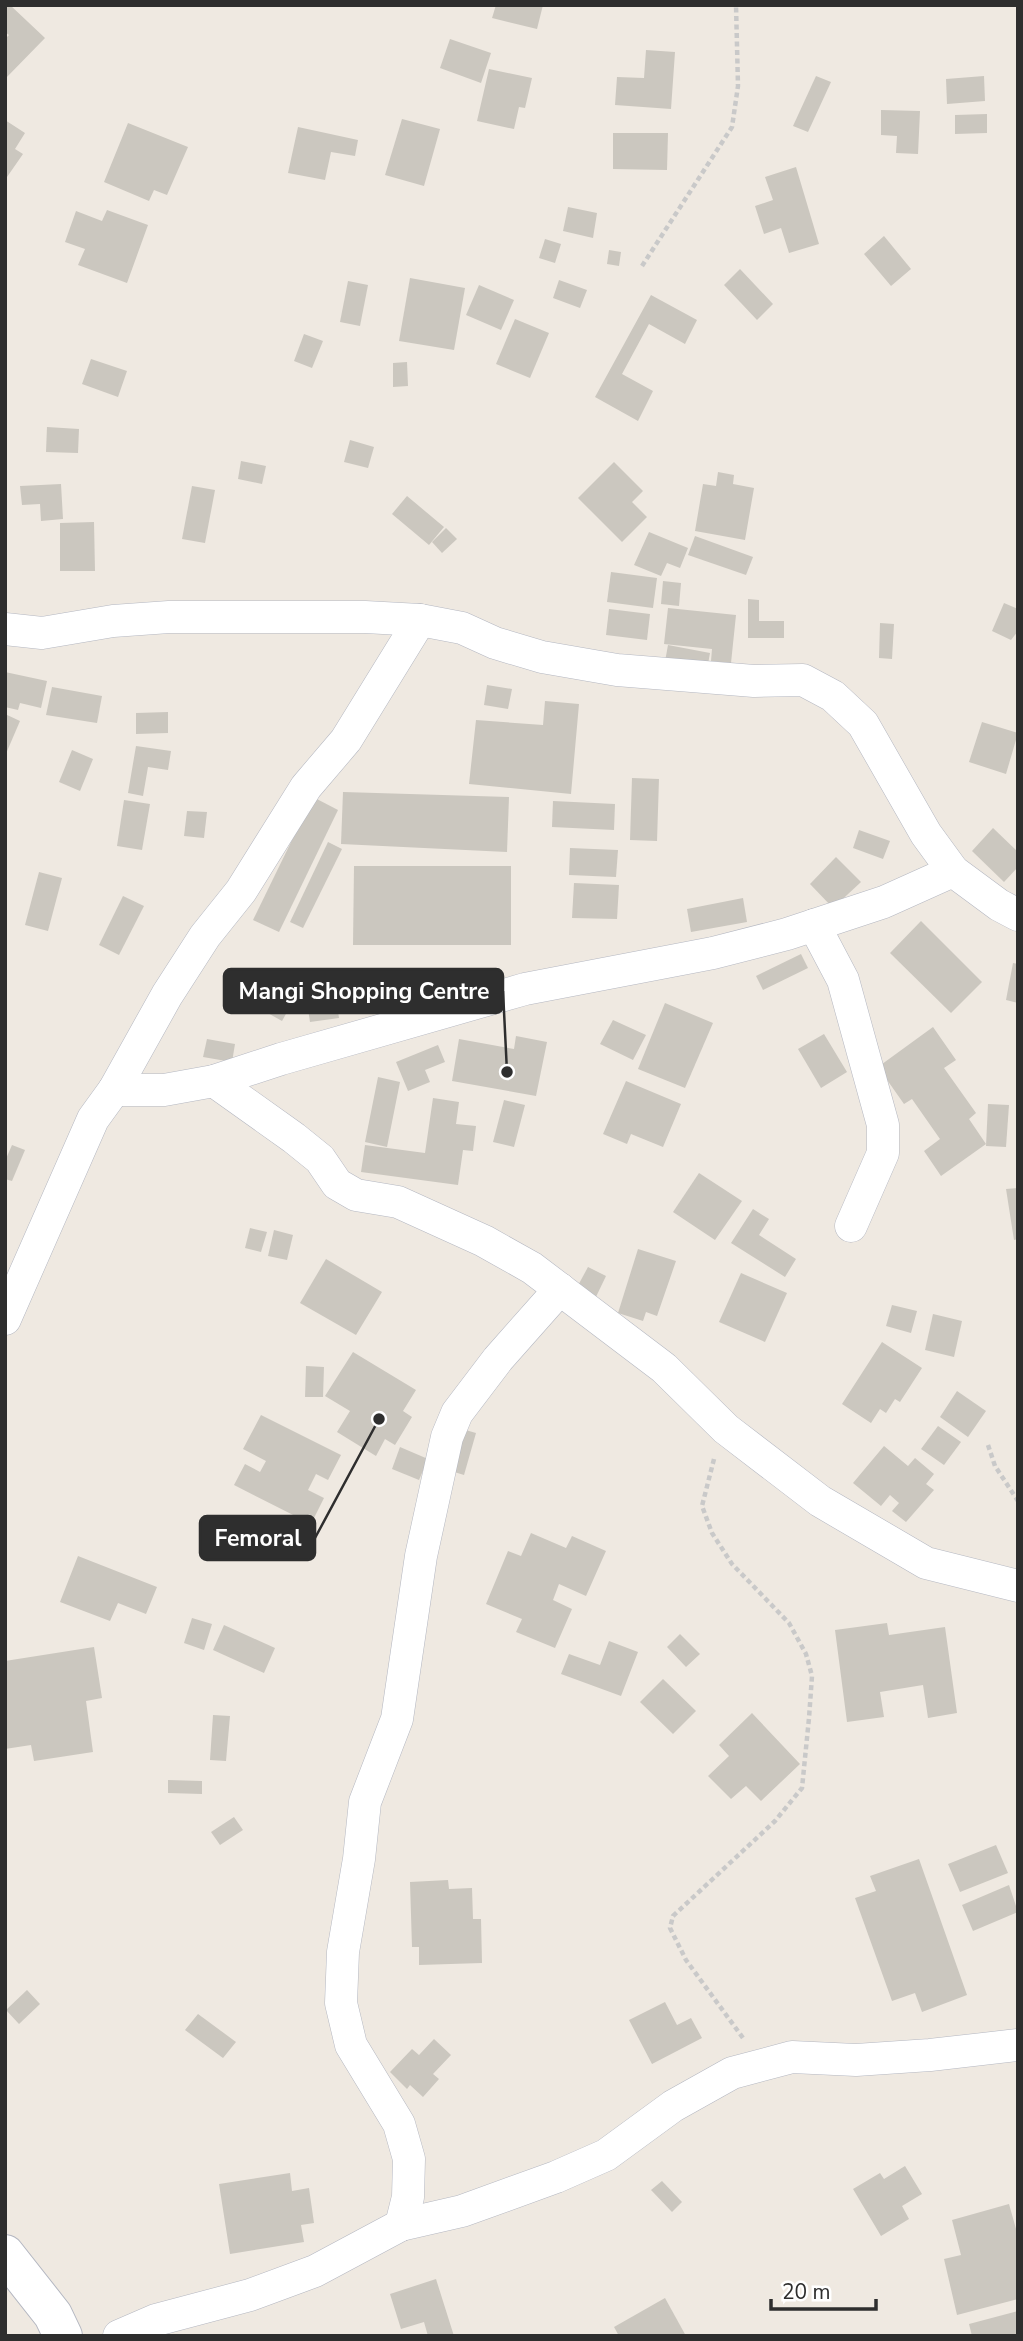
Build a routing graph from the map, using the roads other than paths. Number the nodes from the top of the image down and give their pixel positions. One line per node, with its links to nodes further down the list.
1 (420, 620): 2 (street); 3 (street); 7 (street)
2 (5, 629)
3 (953, 871): 4 (street); 5 (street)
4 (1018, 915)
5 (814, 925): 6 (street); 8 (street)
6 (214, 1081): 7 (street); 9 (street)
7 (114, 1090): 10 (street)
8 (851, 1226)
9 (560, 1289): 11 (street); 13 (street)
10 (5, 1319)
11 (1018, 1586)
12 (1018, 2045): 13 (street)
13 (401, 2225): 16 (street)
14 (5, 2254): 15 (street)
15 (63, 2336)
16 (120, 2336)

